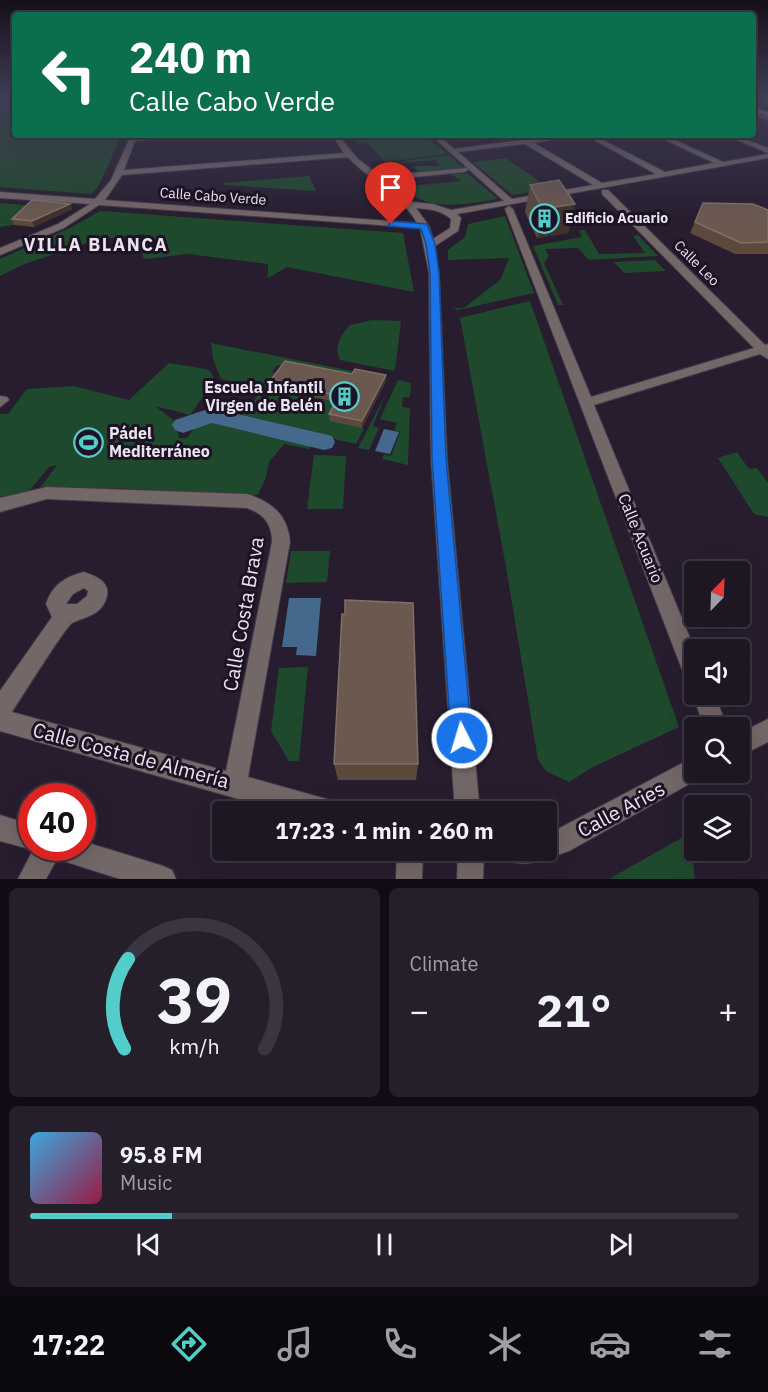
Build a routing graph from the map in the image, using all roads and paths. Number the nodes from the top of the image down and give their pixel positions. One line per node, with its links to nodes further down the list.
1 (133, 138): 17 (street)
2 (337, 138): 12 (street)
3 (438, 138): 10 (street)
4 (521, 138): 9 (street, Calle Leo)
5 (555, 138): 9 (street)
6 (594, 138): 18 (street)
7 (665, 138): 15 (street)
8 (736, 138): 11 (street)
9 (527, 142): 10 (street); 20 (street, Calle Leo)
10 (453, 151): 24 (street)
11 (768, 151)
12 (349, 155): 17 (street); 19 (street)
13 (768, 156): 15 (street)
14 (768, 162): 20 (street)
15 (722, 164): 18 (street)
16 (464, 170): 19 (street)
17 (118, 173): 22 (street)
18 (665, 175): 20 (street)
19 (376, 179): 23 (street)
20 (603, 189): 24 (street); 29 (street, Calle Leo)
21 (0, 195): 22 (street, Calle Cabo Verde)
22 (96, 203): 26 (street, Calle Cabo Verde); 28 (street)
23 (407, 205): 25 (street); 26 (street)
24 (510, 205): 25 (street); 30 (street, Calle Acuario)
25 (453, 215): 27 (street)
26 (424, 226): 27 (street)
27 (430, 244): 41 (street)
28 (0, 252)
29 (766, 351): 30 (street)
30 (586, 403): 33 (street, Calle Acuario)
31 (0, 506): 39 (street, Calle Costa Brava)
32 (65, 615): 34 (street)
33 (684, 647)
34 (0, 710)
35 (0, 720): 39 (street, Calle Costa de Almería)
36 (768, 730): 37 (street)
37 (750, 740)
38 (684, 774): 44 (street, Calle Aries)
39 (235, 784): 40 (street, Calle Costa de Almería)
40 (293, 801)
41 (467, 801)
42 (0, 828): 43 (street)
43 (18, 834)
44 (557, 843)
45 (96, 858): 50 (street)
46 (41, 861): 49 (street)
47 (410, 861): 51 (street)
48 (471, 861): 52 (street)
49 (31, 879)
50 (164, 879)
51 (409, 879)
52 (470, 879)

